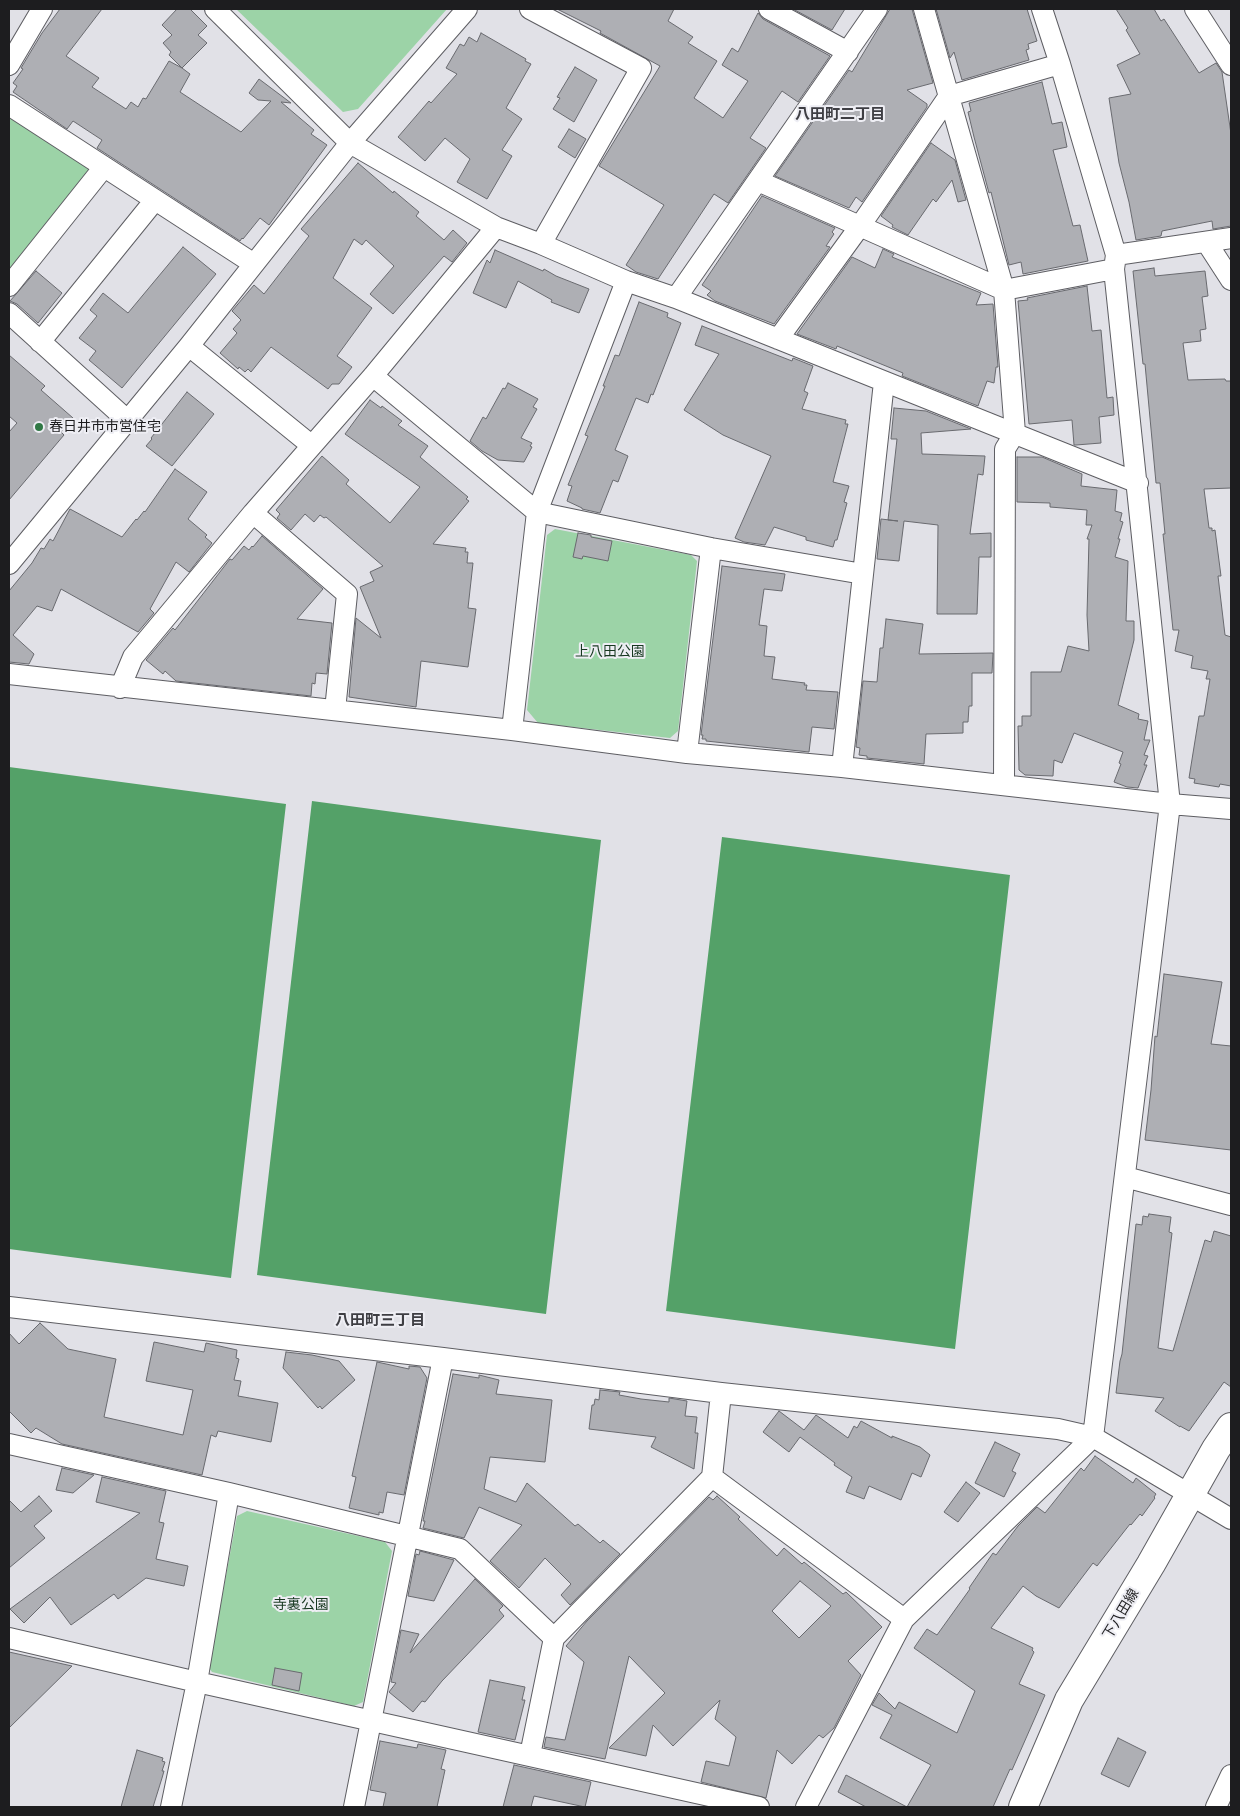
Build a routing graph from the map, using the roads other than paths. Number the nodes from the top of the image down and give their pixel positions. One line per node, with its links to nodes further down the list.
1 (42, 9): 11 (street)
2 (215, 9): 16 (street)
3 (467, 9): 16 (street)
4 (530, 9): 24 (street)
5 (768, 9): 10 (street)
6 (877, 9): 10 (street)
7 (924, 9): 14 (street)
8 (1042, 9): 12 (street)
9 (1195, 9): 13 (street)
10 (848, 52): 18 (street)
11 (12, 53)
12 (1060, 64): 14 (street); 25 (street)
13 (1231, 64)
14 (949, 96): 20 (street); 30 (street)
15 (9, 105): 17 (street)
16 (350, 143): 21 (street); 26 (street)
17 (104, 167): 19 (street); 29 (street)
18 (758, 181): 20 (street); 31 (street)
19 (155, 200): 26 (street); 34 (street)
20 (860, 226): 30 (street); 33 (street)
21 (496, 227): 24 (street); 36 (street)
22 (1231, 238): 23 (street)
23 (1207, 242): 25 (street); 27 (street)
24 (541, 244): 28 (street)
25 (1115, 262): 30 (street); 41 (street)
26 (254, 264): 35 (street)
27 (1231, 280)
28 (626, 281): 31 (street); 43 (street)
29 (9, 286)
30 (1004, 290): 39 (street)
31 (676, 298): 33 (street)
32 (9, 314): 34 (street)
33 (778, 339): 37 (street)
34 (40, 342): 38 (street)
35 (189, 346): 38 (street); 40 (street)
36 (373, 376): 40 (street); 43 (street)
37 (884, 382): 39 (street); 46 (street)
38 (128, 421): 45 (street)
39 (1015, 433): 41 (street); 53 (street)
40 (311, 445): 42 (street)
41 (1138, 484): 54 (street)
42 (253, 512): 48 (street); 49 (street)
43 (538, 512): 44 (street); 50 (street)
44 (712, 548): 46 (street); 51 (street)
45 (9, 564)
46 (863, 574): 52 (street)
47 (9, 674): 48 (street)
48 (120, 688): 49 (street)
49 (335, 710): 50 (street)
50 (512, 730): 51 (street)
51 (687, 753): 52 (street)
52 (842, 767): 53 (street)
53 (1004, 785): 54 (street)
54 (1170, 804): 55 (street); 56 (street)
55 (1231, 809)
56 (1125, 1177): 57 (street); 62 (street)
57 (1231, 1205)
58 (9, 1307): 59 (street)
59 (443, 1358): 60 (street); 68 (street)
60 (721, 1393): 62 (street); 64 (street)
61 (1231, 1427): 66 (street, 下八田線)
62 (1093, 1437): 66 (street); 69 (street)
63 (9, 1444): 65 (street)
64 (712, 1477): 69 (street); 71 (street)
65 (229, 1493): 68 (street); 72 (street)
66 (1191, 1494): 67 (street); 80 (street, 下八田線)
67 (1231, 1519)
68 (408, 1536): 71 (street); 73 (street)
69 (904, 1619): 79 (street)
70 (9, 1638): 72 (street)
71 (554, 1638): 74 (street)
72 (197, 1682): 73 (street); 76 (street)
73 (371, 1721): 74 (street); 77 (street)
74 (530, 1755): 78 (street)
75 (1231, 1774): 81 (street)
76 (171, 1807)
77 (354, 1807)
78 (759, 1807)
79 (806, 1807)
80 (1023, 1807)
81 (1216, 1807)

